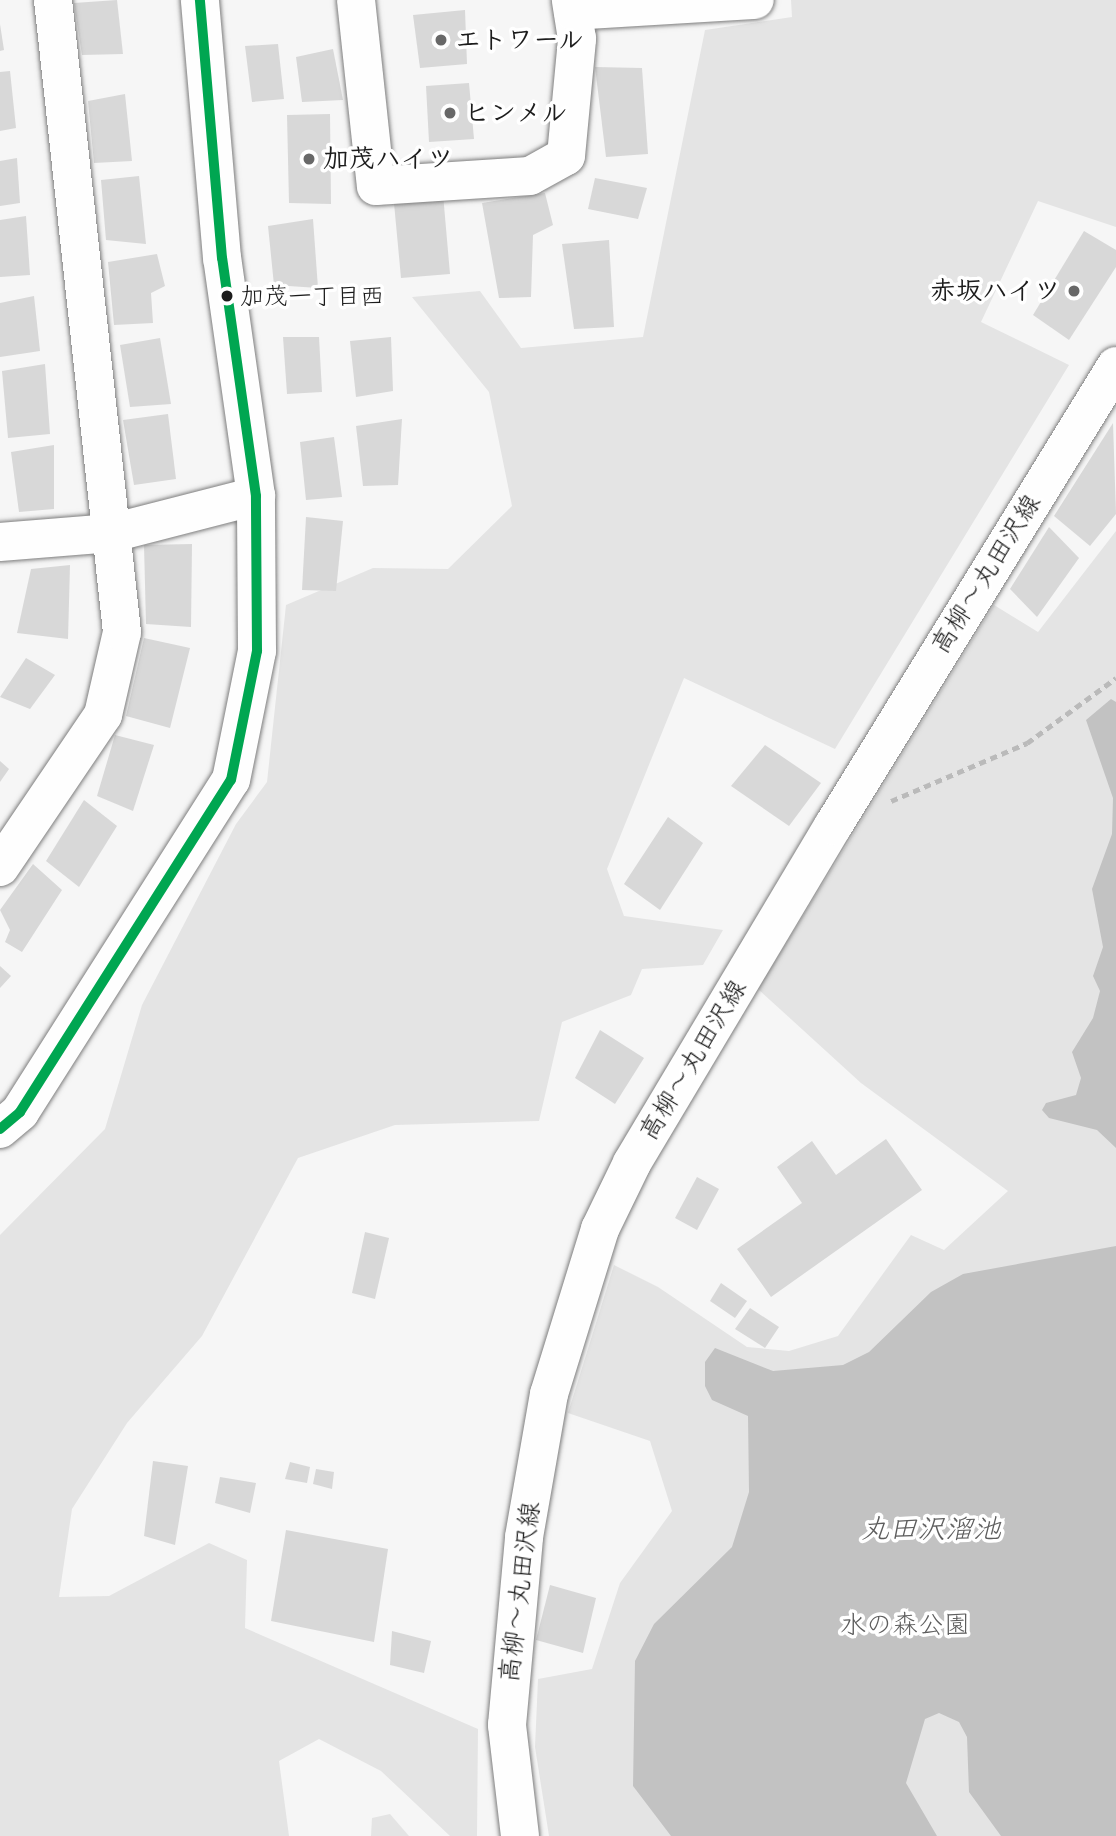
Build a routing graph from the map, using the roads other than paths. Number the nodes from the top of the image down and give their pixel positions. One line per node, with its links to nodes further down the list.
1 (53, 0): 8 (street)
2 (200, 0): 7 (street)
3 (356, 0): 5 (street)
4 (755, 0): 5 (street)
5 (572, 6)
6 (1116, 366): 12 (street, 高柳～丸田沢線)
7 (256, 496): 8 (street); 11 (street)
8 (112, 533): 9 (street); 10 (street)
9 (0, 542)
10 (0, 867)
11 (0, 1129)
12 (520, 1836)

